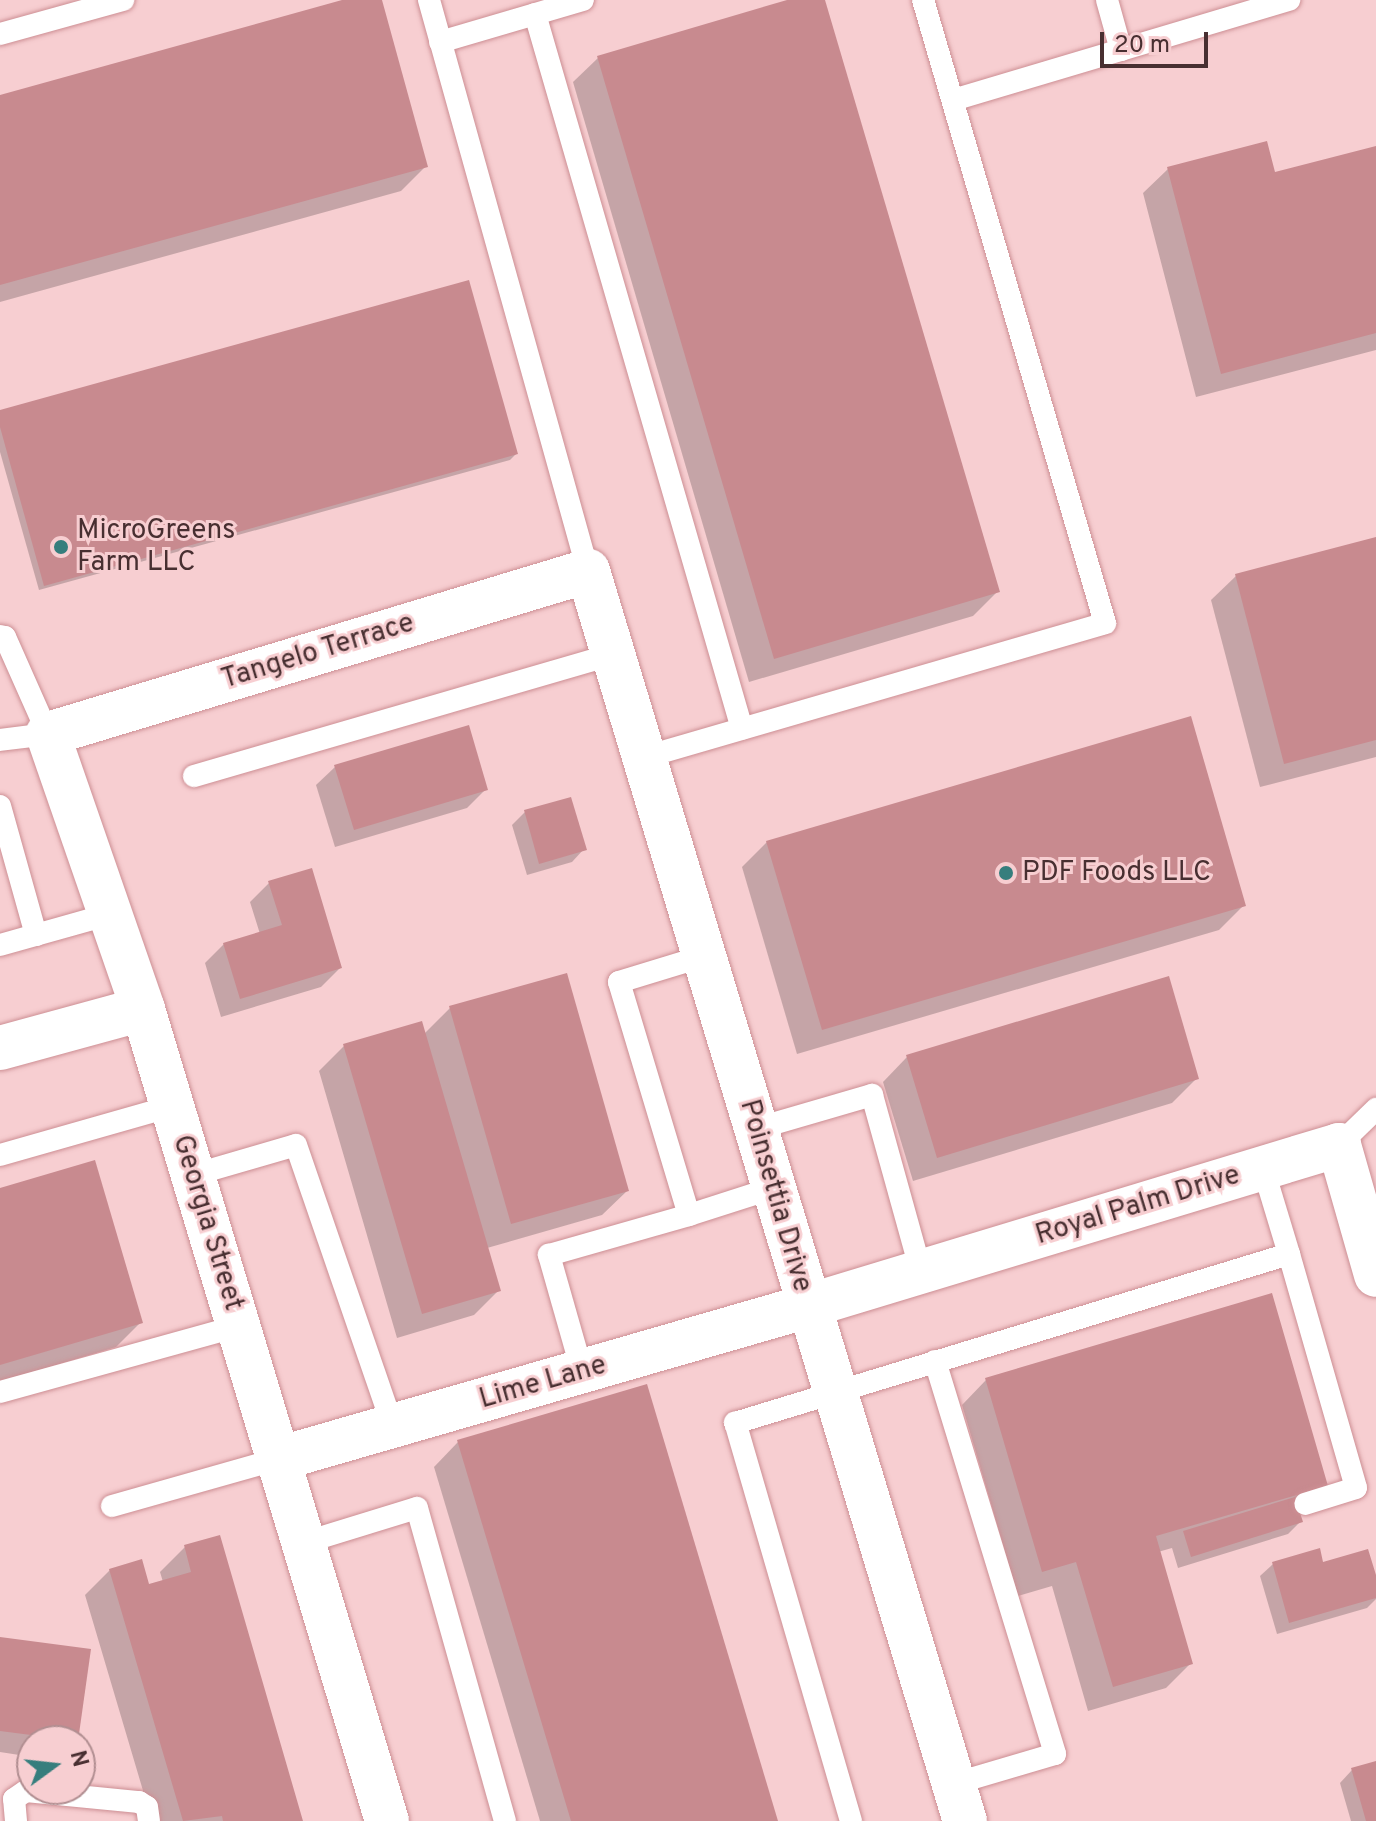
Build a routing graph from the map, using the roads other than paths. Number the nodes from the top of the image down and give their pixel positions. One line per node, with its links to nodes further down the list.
1 (123, 0): 8 (lane)
2 (429, 0): 9 (lane)
3 (583, 0): 7 (lane)
4 (923, 0): 11 (lane)
5 (1107, 0): 10 (lane)
6 (1289, 0): 10 (lane)
7 (535, 14): 9 (lane); 15 (lane)
8 (0, 34)
9 (440, 42): 12 (lane)
10 (1121, 50): 11 (lane)
11 (953, 100): 15 (lane)
12 (588, 571): 14 (street, Poinsettia Drive); 16 (street, Tangelo Terrace)
13 (0, 636): 16 (lane, Georgia Street)
14 (613, 654): 18 (street, Poinsettia Drive); 19 (lane)
15 (742, 729): 18 (lane)
16 (48, 734): 17 (lane); 21 (street, Georgia Street)
17 (0, 740)
18 (645, 757): 24 (street, Poinsettia Drive)
19 (194, 776)
20 (0, 806): 22 (lane)
21 (110, 914): 22 (lane); 25 (street, Georgia Street)
22 (36, 935): 23 (lane)
23 (0, 945)
24 (704, 956): 29 (street, Poinsettia Drive); 35 (lane)
25 (143, 1009): 26 (street); 27 (street, Georgia Street)
26 (0, 1048)
27 (172, 1106): 31 (lane); 33 (street, Georgia Street)
28 (1376, 1109): 30 (lane)
29 (755, 1129): 34 (street, Poinsettia Drive); 37 (lane)
30 (1339, 1145): 32 (street, Royal Palm Drive); 38 (street)
31 (0, 1155)
32 (1263, 1168): 36 (lane); 37 (street, Royal Palm Drive)
33 (193, 1175): 40 (street, Georgia Street); 45 (lane)
34 (773, 1188): 35 (lane); 39 (street, Poinsettia Drive)
35 (689, 1215): 42 (lane)
36 (1289, 1254): 41 (lane); 47 (lane)
37 (921, 1272): 39 (street, Royal Palm Drive)
38 (1376, 1275)
39 (808, 1306): 42 (street, Lime Lane); 44 (street, Poinsettia Drive)
40 (238, 1326): 43 (lane); 46 (street, Georgia Street)
41 (935, 1361): 44 (lane); 50 (lane)
42 (582, 1371): 45 (street, Lime Lane)
43 (0, 1392)
44 (834, 1392): 50 (street, Poinsettia Drive); 55 (lane)
45 (393, 1426): 46 (street, Lime Lane)
46 (278, 1459): 48 (lane); 49 (street, Georgia Street)
47 (1305, 1504)
48 (112, 1506)
49 (303, 1543): 53 (street, Georgia Street); 54 (lane)
50 (959, 1803)
51 (16, 1821): 52 (lane)
52 (149, 1821)
53 (387, 1821)
54 (505, 1821)
55 (851, 1821)

